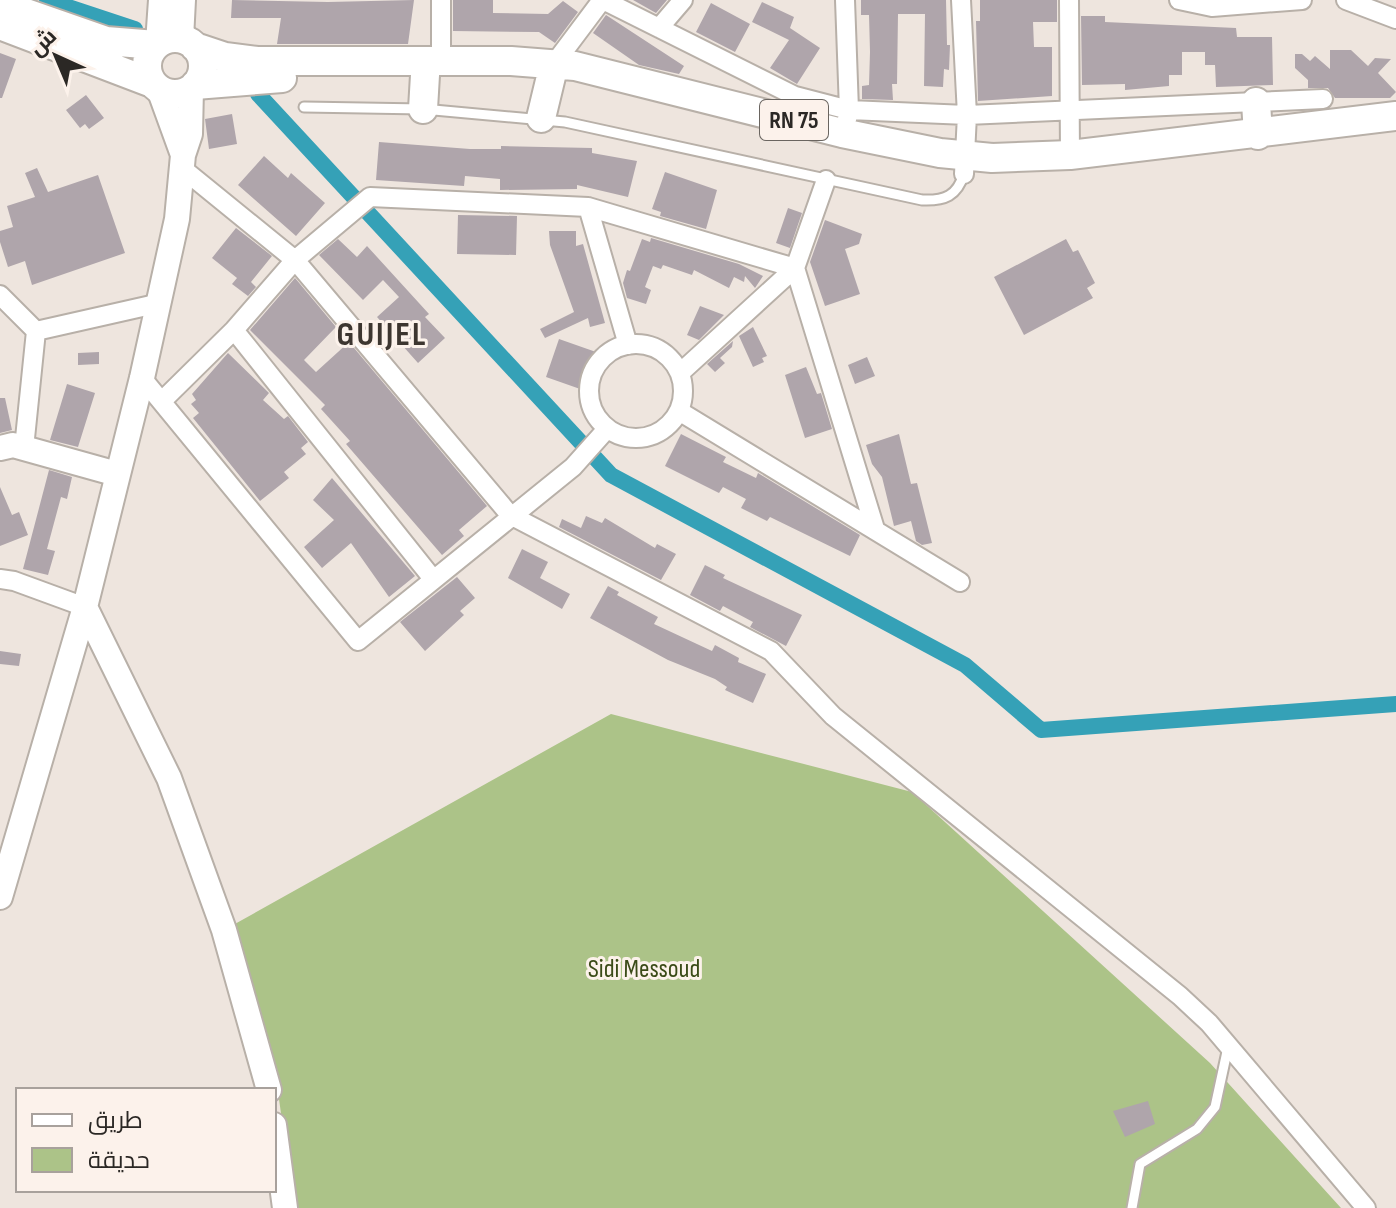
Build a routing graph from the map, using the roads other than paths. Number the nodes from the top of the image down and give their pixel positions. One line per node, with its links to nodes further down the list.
1 (161, 0): 16 (main road)
2 (183, 0): 16 (main road)
3 (441, 0): 17 (street)
4 (602, 0): 15 (street); 18 (street)
5 (683, 0): 15 (street)
6 (845, 0): 29 (street)
7 (961, 0): 26 (street)
8 (1069, 0): 25 (street)
9 (1179, 0): 10 (street)
10 (1302, 0)
11 (1346, 0): 13 (street)
12 (0, 4): 16 (main road, RN 75)
13 (1396, 19)
14 (0, 25): 19 (main road)
15 (659, 28): 29 (street)
16 (173, 43): 17 (main road, RN 75); 19 (main road); 20 (main road)
17 (433, 68): 18 (main road, RN 75); 20 (main road, RN 75); 24 (main road)
18 (552, 72): 28 (main road); 29 (main road, RN 75); 34 (main road, RN 75)
19 (156, 86): 20 (main road); 33 (main road)
20 (193, 87): 33 (main road)
21 (1323, 99): 22 (street)
22 (1256, 102): 25 (street); 31 (main road)
23 (304, 107): 24 (lane)
24 (423, 109): 28 (lane)
25 (1068, 112): 26 (street); 32 (street)
26 (967, 115): 29 (street); 34 (street)
27 (1396, 116): 31 (main road, RN 75)
28 (541, 118): 35 (lane)
29 (846, 122): 34 (main road, RN 75)
30 (1396, 134): 34 (main road, RN 75)
31 (1258, 135): 32 (main road, RN 75)
32 (1070, 155): 34 (main road, RN 75)
33 (183, 162): 37 (street); 40 (main road)
34 (965, 165): 35 (lane)
35 (826, 180): 38 (street)
36 (588, 207): 37 (street); 38 (street); 43 (street)
37 (295, 260): 41 (street); 51 (street)
38 (795, 268): 44 (street); 52 (street)
39 (0, 295): 42 (street)
40 (160, 303): 42 (street); 45 (main road)
41 (234, 330): 46 (street); 54 (street)
42 (36, 331): 49 (street)
43 (628, 345): 44 (street); 48 (street)
44 (680, 373): 47 (street)
45 (142, 378): 46 (street); 50 (main road)
46 (163, 400): 54 (street)
47 (679, 411): 48 (street); 52 (street)
48 (601, 438): 51 (street)
49 (12, 448): 50 (main road)
50 (117, 474): 56 (main road)
51 (510, 515): 54 (street); 58 (street)
52 (875, 529): 55 (street)
53 (0, 579): 56 (street)
54 (433, 579)
55 (960, 582)
56 (85, 607): 57 (main road); 59 (main road)
57 (0, 897)
58 (1228, 1046): 62 (lane); 63 (street)
59 (268, 1088)
60 (276, 1140): 61 (main road)
61 (285, 1208)
62 (1132, 1208)
63 (1366, 1208)

